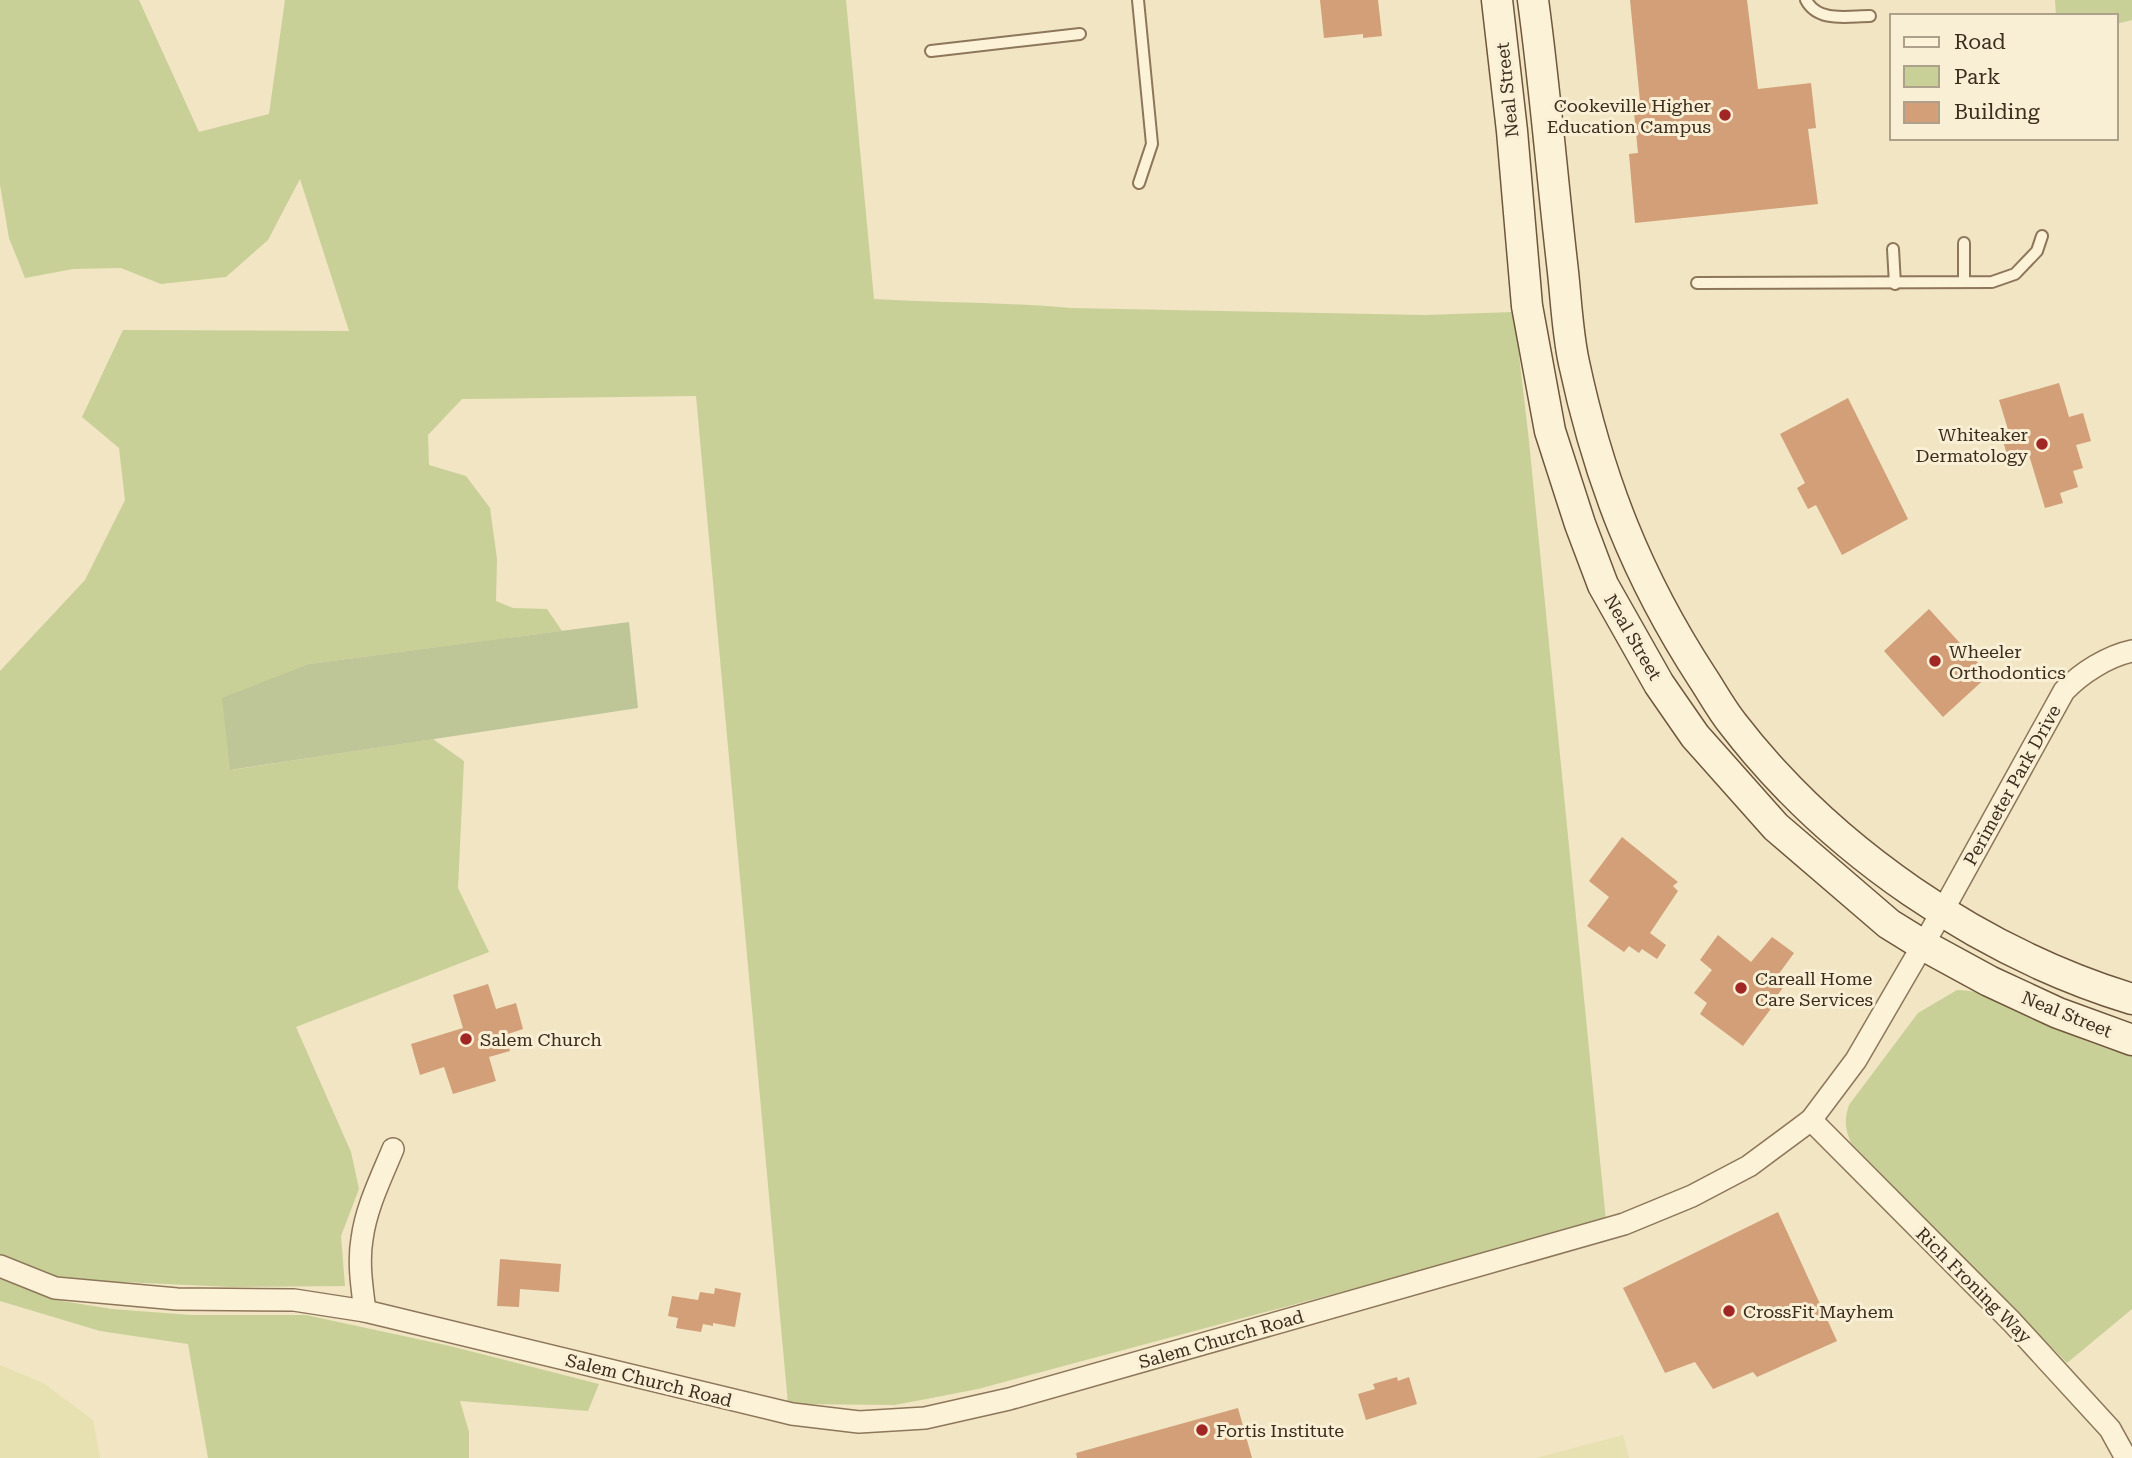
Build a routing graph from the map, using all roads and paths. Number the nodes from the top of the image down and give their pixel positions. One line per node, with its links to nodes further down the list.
1 (1138, 0): 8 (lane)
2 (1497, 0): 17 (main road, Neal Street)
3 (1533, 0): 15 (main road, Neal Street)
4 (1806, 0): 5 (lane)
5 (1870, 16)
6 (1080, 34): 7 (lane)
7 (931, 51)
8 (1139, 183)
9 (2042, 236): 13 (lane)
10 (1964, 243): 13 (lane)
11 (1893, 249): 14 (lane)
12 (1697, 282): 14 (lane)
13 (1964, 282): 14 (lane)
14 (1895, 284)
15 (1676, 637): 17 (main road); 18 (main road, Neal Street)
16 (2132, 651): 18 (street, Perimeter Park Drive)
17 (1641, 654): 19 (main road, Neal Street)
18 (1942, 912): 19 (street, Salem Church Road); 20 (main road, Neal Street)
19 (1923, 945): 21 (main road, Neal Street); 22 (street, Salem Church Road)
20 (2132, 999)
21 (2132, 1040)
22 (1811, 1121): 25 (street, Salem Church Road); 26 (street, Rich Froning Way)
23 (393, 1149): 25 (street)
24 (0, 1266): 25 (street, Salem Church Road)
25 (365, 1311)
26 (2126, 1458)

